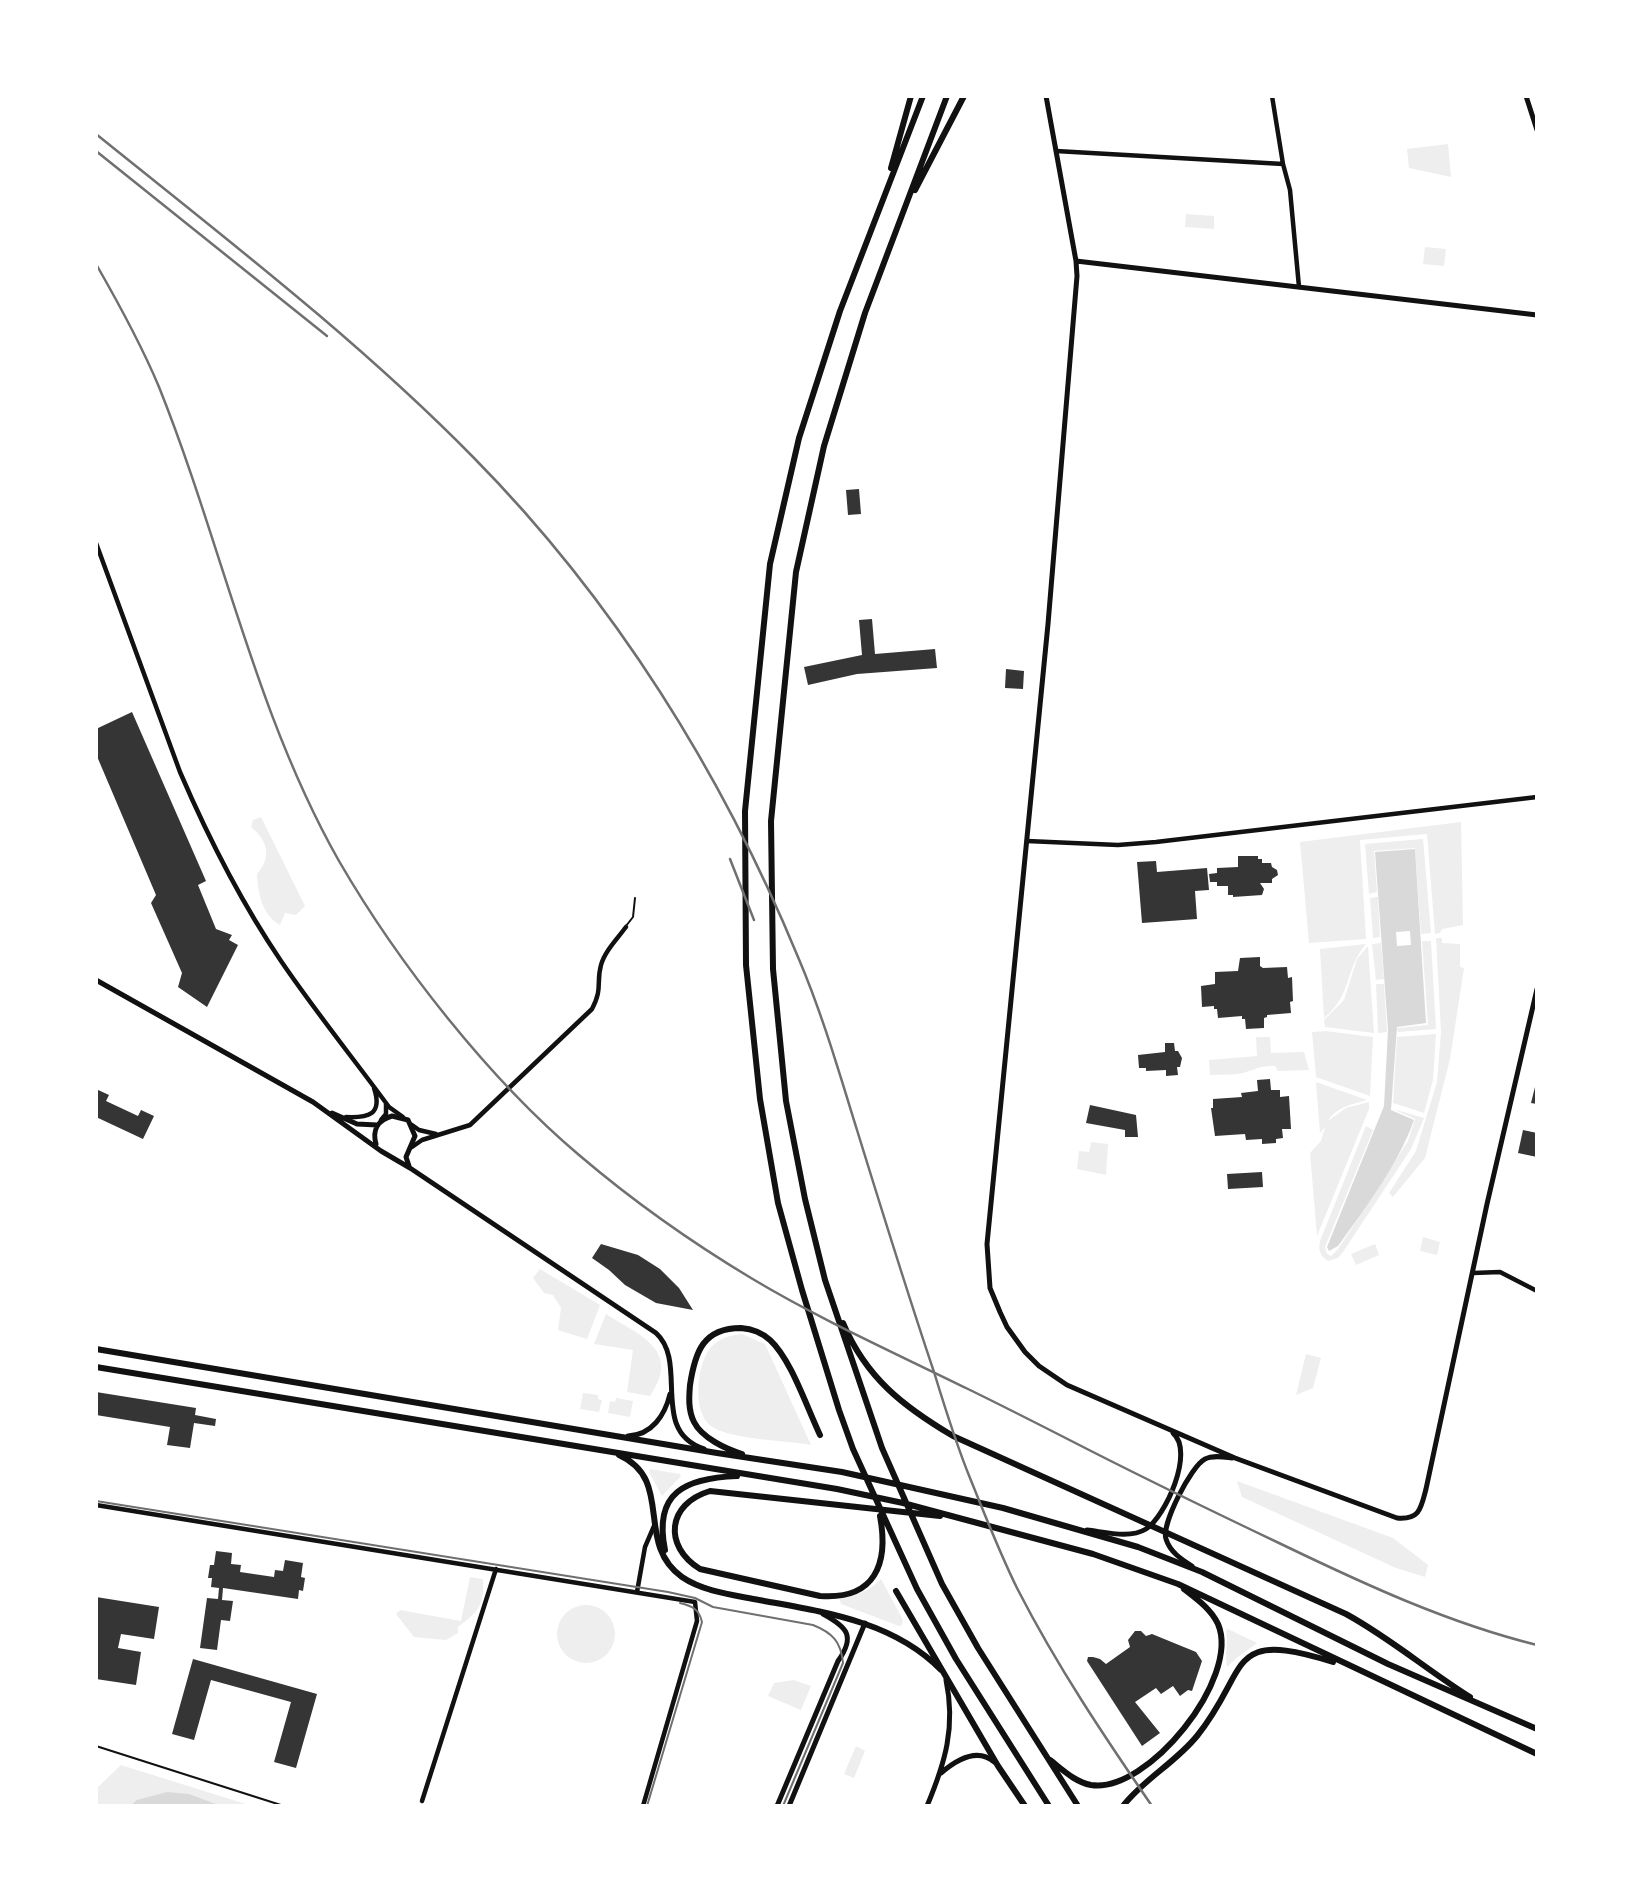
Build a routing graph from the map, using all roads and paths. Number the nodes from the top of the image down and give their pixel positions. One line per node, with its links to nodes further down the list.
1 (911, 96): 11 (main road)
2 (923, 96): 11 (main road)
3 (947, 96): 12 (main road)
4 (964, 96): 12 (main road)
5 (1046, 96): 9 (street)
6 (1272, 96): 10 (street)
7 (1527, 96): 8 (street)
8 (1537, 130)
9 (1056, 151): 10 (street); 13 (street)
10 (1283, 164): 14 (street)
11 (880, 206): 52 (main road)
12 (902, 216): 38 (main road)
13 (1076, 261): 14 (street); 20 (street)
14 (1299, 287): 15 (street)
15 (1537, 315)
16 (96, 543): 18 (street)
17 (96, 561): 18 (street)
18 (104, 565): 25 (street)
19 (1537, 797): 20 (street)
20 (1027, 841): 43 (street)
21 (635, 898): 22 (lane)
22 (626, 927): 32 (street)
23 (96, 980): 27 (street)
24 (1537, 989): 37 (street)
25 (372, 1084): 26 (street); 28 (street)
26 (386, 1103): 29 (street); 30 (street)
27 (326, 1111): 28 (street); 33 (street)
28 (345, 1117): 30 (street)
29 (403, 1117): 30 (street); 31 (street)
30 (379, 1123): 33 (street)
31 (412, 1125): 32 (street); 34 (street)
32 (440, 1135): 34 (street)
33 (377, 1147): 35 (street)
34 (410, 1149): 35 (street); 36 (street)
35 (391, 1156): 36 (street)
36 (410, 1168): 42 (street)
37 (1473, 1273): 39 (street); 48 (street)
38 (825, 1280): 67 (main road); 71 (main road)
39 (1537, 1292)
40 (96, 1349): 45 (main road)
41 (96, 1367): 46 (main road)
42 (670, 1391): 45 (street); 47 (street)
43 (1168, 1429): 48 (street); 55 (street)
44 (820, 1435): 49 (main road)
45 (623, 1436): 47 (main road)
46 (610, 1450): 50 (main road); 54 (main road)
47 (717, 1453): 49 (main road)
48 (1235, 1458): 58 (street)
49 (764, 1460): 55 (main road)
50 (766, 1478): 53 (main road); 56 (main road)
51 (96, 1505): 57 (street)
52 (878, 1507): 53 (main road); 81 (main road)
53 (960, 1518): 59 (main road)
54 (654, 1526): 56 (main road); 61 (street)
55 (1084, 1530): 58 (main road)
56 (667, 1559): 62 (main road)
57 (496, 1569): 61 (street); 74 (street)
58 (1202, 1572): 67 (main road)
59 (1178, 1584): 64 (main road); 71 (main road)
60 (896, 1591): 65 (main road)
61 (637, 1592): 76 (street)
62 (814, 1610): 63 (main road); 77 (street)
63 (865, 1623): 65 (main road); 78 (street)
64 (1350, 1667): 70 (main road); 83 (main road)
65 (942, 1670): 66 (main road)
66 (946, 1677): 72 (main road); 73 (street)
67 (1490, 1709): 68 (main road)
68 (1537, 1729)
69 (96, 1746): 75 (lane)
70 (1535, 1754)
71 (1045, 1756): 82 (main road)
72 (999, 1766): 73 (street); 80 (main road)
73 (941, 1773): 79 (street)
74 (422, 1801)
75 (284, 1806)
76 (643, 1806)
77 (777, 1806)
78 (789, 1806)
79 (927, 1806)
80 (1025, 1806)
81 (1049, 1806)
82 (1077, 1806)
83 (1123, 1806)

